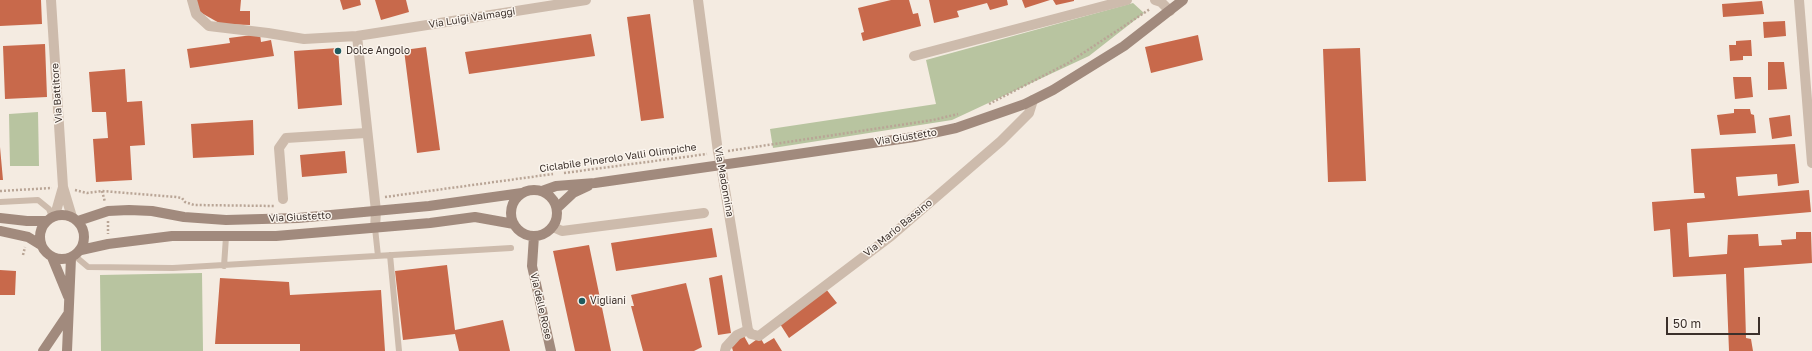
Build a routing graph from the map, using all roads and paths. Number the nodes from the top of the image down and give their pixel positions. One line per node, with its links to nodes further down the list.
1 (51, 0): 23 (street, Via Battitore)
2 (192, 0): 11 (street, Via Luigi Valmaggi)
3 (586, 0): 11 (street, Via Luigi Valmaggi)
4 (698, 0): 17 (street, Via Madonnina)
5 (1126, 0): 12 (street)
6 (1155, 0): 9 (street)
7 (1183, 0): 9 (main road, Via Giustetto)
8 (1799, 0): 18 (street)
9 (1170, 11): 13 (main road, Via Giustetto)
10 (1136, 19): 14 (path)
11 (357, 36): 16 (street)
12 (914, 56)
13 (1033, 100): 19 (main road, Via Giustetto); 55 (street, Via Mario Bassino)
14 (988, 104)
15 (960, 114): 17 (path, Ciclabile Pinerolo Valli Olimpiche)
16 (366, 133): 28 (street); 30 (street)
17 (718, 152): 19 (street, Via Madonnina); 20 (path, Ciclabile Pinerolo Valli Olimpiche)
18 (1812, 163)
19 (721, 165): 22 (main road, Via Giustetto); 55 (street, Via Madonnina)
20 (562, 173)
21 (554, 174): 28 (path, Ciclabile Pinerolo Valli Olimpiche)
22 (595, 183): 26 (main road, Via Giustetto); 31 (main road, Via Giustetto)
23 (63, 187): 36 (street, Via Battitore); 37 (street, Via Battitore)
24 (38, 189): 25 (path)
25 (0, 191)
26 (542, 191): 27 (main road); 31 (main road)
27 (522, 193): 33 (main road, Via Giustetto); 39 (main road)
28 (374, 198): 33 (street)
29 (0, 202): 36 (lane)
30 (280, 202): 32 (path)
31 (557, 208): 40 (main road)
32 (108, 211): 37 (main road, Via Giustetto); 38 (main road, Via Giustetto); 45 (path)
33 (376, 211): 38 (main road, Via Giustetto); 41 (street)
34 (704, 213): 40 (street)
35 (0, 218): 36 (main road)
36 (51, 218): 37 (main road); 46 (main road)
37 (75, 219): 48 (main road)
38 (226, 220): 44 (main road)
39 (514, 224): 41 (main road, Via Giustetto); 43 (main road)
40 (552, 227): 43 (main road)
41 (375, 228): 44 (main road, Via Giustetto); 50 (lane)
42 (0, 231): 46 (main road)
43 (534, 236): 59 (main road, Via delle Rose)
44 (226, 237): 45 (main road, Via Giustetto); 52 (lane)
45 (108, 244): 48 (main road, Via Giustetto)
46 (41, 245): 51 (main road)
47 (511, 248): 49 (lane)
48 (76, 254): 51 (main road); 52 (lane); 53 (main road)
49 (390, 255): 50 (lane); 58 (lane)
50 (378, 256): 52 (lane)
51 (52, 257): 53 (main road)
52 (224, 266)
53 (69, 298): 54 (main road)
54 (68, 314): 56 (main road); 57 (main road)
55 (748, 330): 60 (street)
56 (43, 351)
57 (67, 351)
58 (399, 351)
59 (551, 351)
60 (725, 351)

